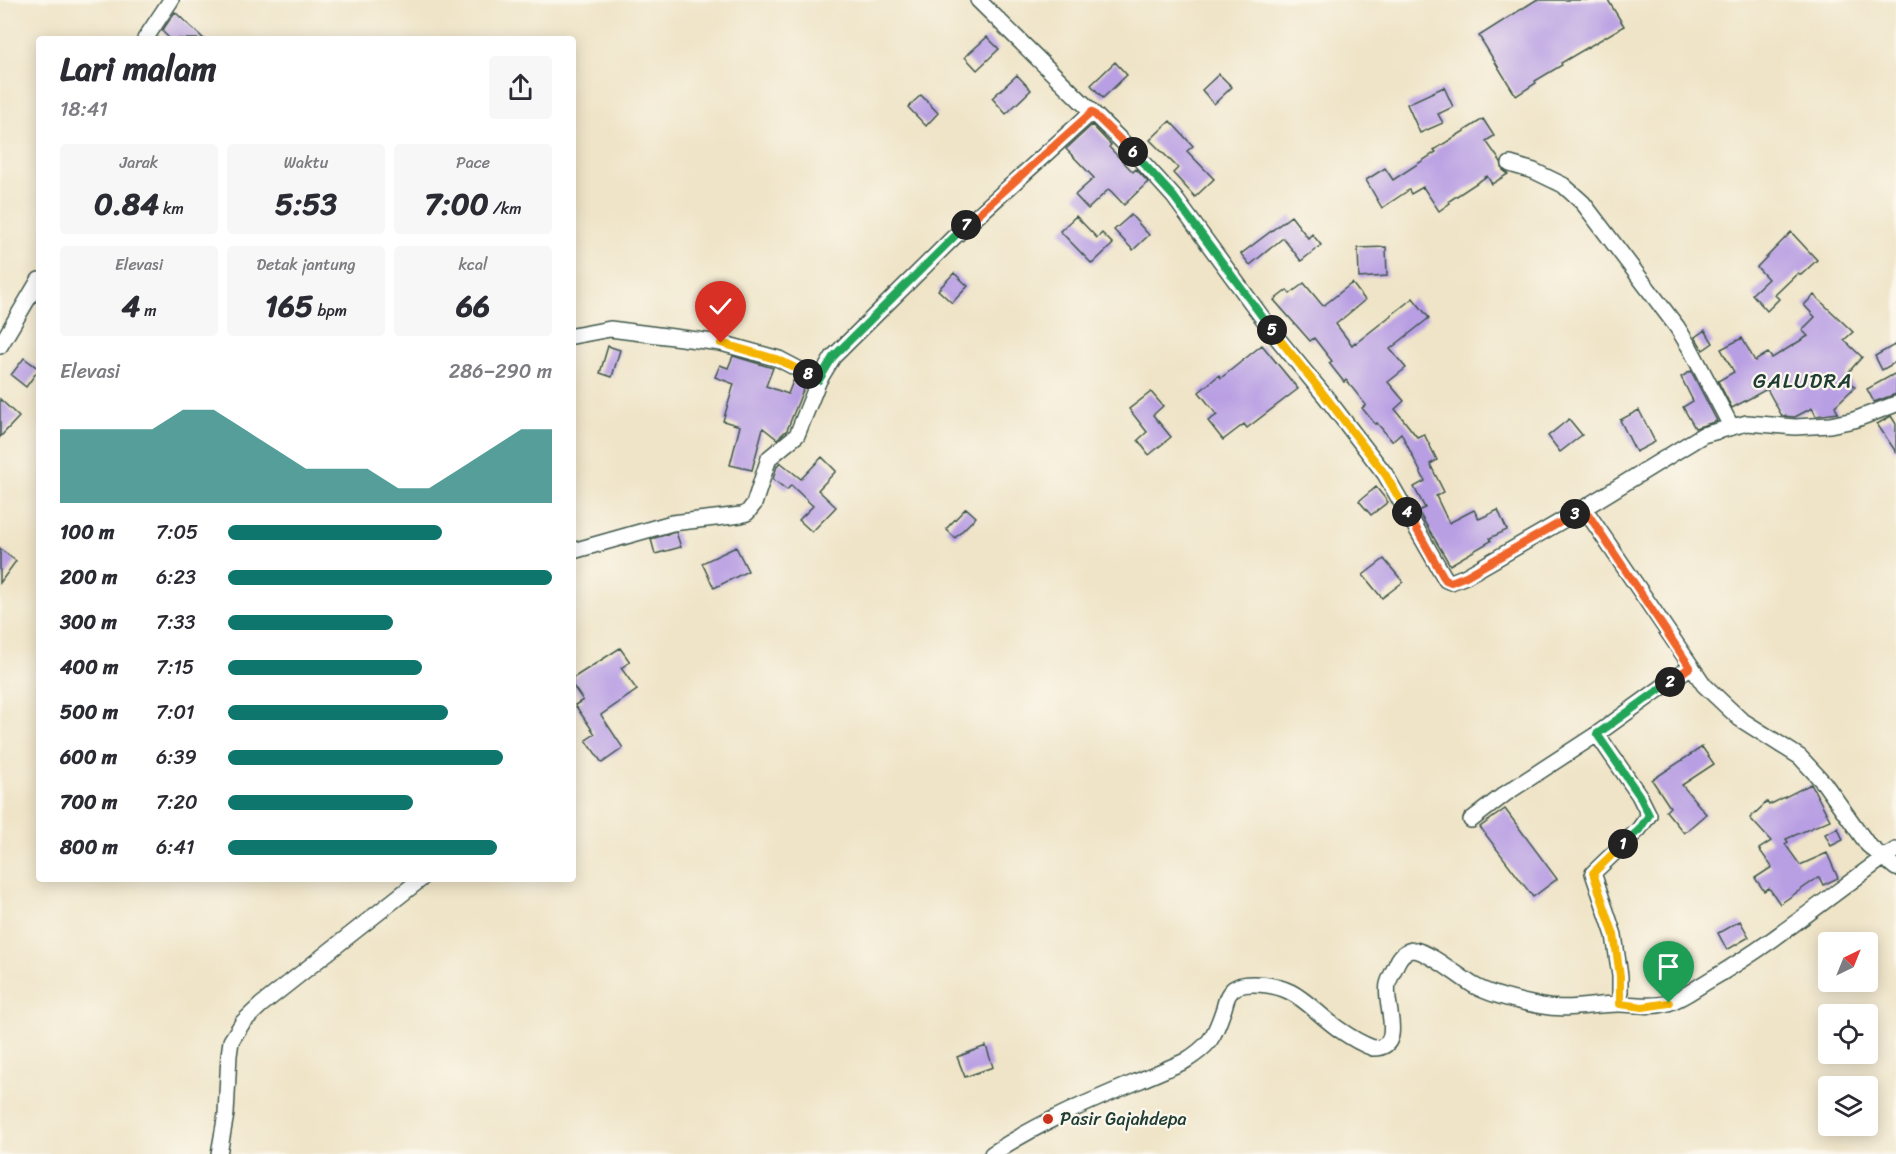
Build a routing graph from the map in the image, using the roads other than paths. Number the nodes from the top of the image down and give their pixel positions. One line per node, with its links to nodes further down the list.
1 (171, 0): 3 (street)
2 (978, 0): 4 (street)
3 (147, 36)
4 (1092, 112): 9 (street); 12 (street)
5 (1510, 164): 11 (street)
6 (36, 285): 8 (street)
7 (576, 336): 9 (street)
8 (0, 346)
9 (819, 380): 13 (street)
10 (1896, 404): 11 (street)
11 (1731, 426): 12 (street)
12 (1584, 508): 14 (street)
13 (576, 550)
14 (1690, 667): 15 (street); 17 (street)
15 (1597, 734): 16 (street); 20 (street)
16 (1471, 820)
17 (1889, 854): 18 (street); 20 (street)
18 (1896, 867)
19 (417, 882): 21 (street)
20 (1620, 1004): 22 (street)
21 (219, 1154)
22 (992, 1154)

